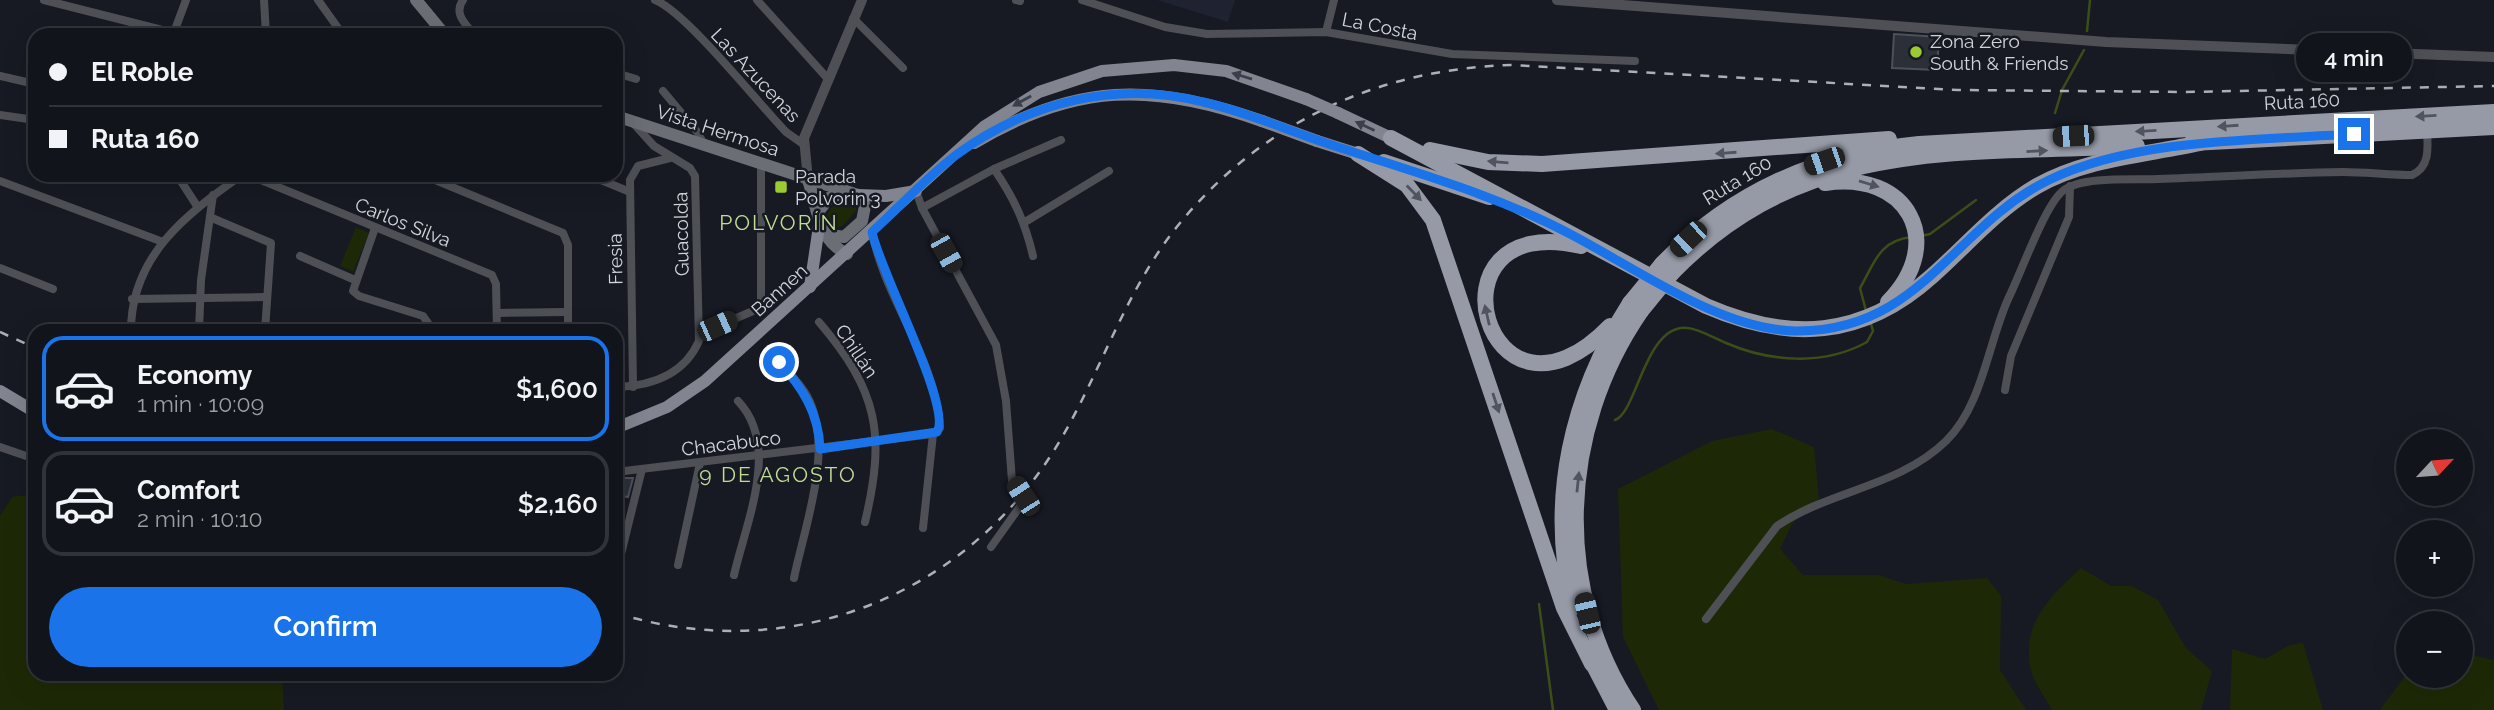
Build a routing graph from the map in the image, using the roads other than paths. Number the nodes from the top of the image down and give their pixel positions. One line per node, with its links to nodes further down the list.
1 (44, 0): 14 (street)
2 (186, 0): 15 (street)
3 (264, 0): 16 (street)
4 (318, 0): 17 (street)
5 (416, 0): 18 (main road)
6 (463, 0): 19 (street)
7 (655, 0): 41 (street, Las Azucenas)
8 (757, 0): 27 (street)
9 (862, 0): 13 (street)
10 (1082, 0): 20 (street, La Costa)
11 (1334, 0): 20 (street)
12 (1557, 0): 21 (street)
13 (853, 18): 23 (street); 27 (street)
14 (151, 28)
15 (176, 28)
16 (266, 28)
17 (338, 28)
18 (438, 28)
19 (469, 28)
20 (1326, 32): 22 (street, La Costa)
21 (2494, 57)
22 (1635, 61)
23 (904, 68)
24 (0, 75): 28 (street)
25 (623, 75): 26 (street)
26 (636, 79)
27 (828, 79): 41 (street)
28 (28, 82)
29 (663, 92): 42 (street)
30 (2494, 112): 39 (highway, Ruta 160, one-way to 39)
31 (0, 115): 32 (street)
32 (28, 119)
33 (623, 119): 34 (main road, Vista Hermosa)
34 (632, 122): 42 (main road, Vista Hermosa); 45 (street, Guacolda)
35 (2494, 127): 36 (highway, Ruta 160)
36 (2427, 131): 40 (highway, Ruta 160); 56 (street)
37 (1391, 138): 39 (highway, one-way to 37); 44 (main road, one-way to 44, bridge); 66 (highway)
38 (1061, 140): 47 (street)
39 (1940, 143): 78 (highway, Ruta 160)
40 (2200, 143): 60 (highway, Ruta 160, one-way to 40); 88 (highway)
41 (803, 144): 49 (street)
42 (704, 146): 46 (main road, Vista Hermosa)
43 (1358, 154): 44 (main road, bridge); 66 (highway); 122 (highway, one-way to 122)
44 (954, 157): 57 (main road, Bannen)
45 (670, 158): 58 (street); 96 (street, Guacolda)
46 (761, 165): 49 (main road, Vista Hermosa); 96 (street)
47 (993, 169): 63 (street); 68 (street)
48 (1109, 171): 68 (street)
49 (808, 180): 59 (main road, Vista Hermosa); 65 (main road)
50 (182, 182): 62 (street)
51 (232, 182): 61 (street)
52 (267, 182): 69 (street, Carlos Silva)
53 (442, 182): 86 (street)
54 (606, 182): 58 (street)
55 (1, 185): 72 (street)
56 (2070, 186): 100 (street); 121 (street)
57 (916, 191): 59 (main road); 63 (street); 71 (main road, Bannen)
58 (630, 192): 99 (street, Fresia)
59 (852, 194): 64 (main road); 65 (main road)
60 (1778, 194): 78 (highway, Ruta 160); 88 (highway, one-way to 88)
61 (213, 195): 62 (street); 67 (street)
62 (197, 206): 72 (street)
63 (922, 208): 117 (street)
64 (865, 209): 70 (main road); 71 (main road)
65 (818, 212): 70 (main road)
66 (1530, 212): 73 (highway)
67 (212, 218): 82 (street); 83 (street)
68 (1025, 222): 76 (street)
69 (375, 228): 79 (street); 87 (street, Carlos Silva)
70 (822, 230): 74 (main road); 80 (main road)
71 (872, 232): 74 (main road, Bannen); 105 (street)
72 (163, 243): 84 (street)
73 (1602, 251): 85 (highway, one-way to 73); 88 (highway)
74 (847, 254): 80 (main road, Bannen)
75 (300, 256): 79 (street)
76 (1033, 256)
77 (0, 268): 81 (street)
78 (1667, 268): 85 (highway, Ruta 160, bridge)
79 (355, 280): 93 (street)
80 (810, 287): 104 (main road, Bannen)
81 (53, 289)
82 (265, 297): 83 (street); 92 (street)
83 (199, 298): 84 (street); 91 (street)
84 (132, 299): 90 (street)
85 (1636, 307): 122 (highway, Ruta 160); 124 (highway, Ruta 160, one-way to 85)
86 (568, 312): 87 (street); 95 (street)
87 (497, 313): 94 (street, Carlos Silva)
88 (1870, 316)
89 (819, 322): 106 (street, Chillán)
90 (131, 324)
91 (199, 324)
92 (265, 324)
93 (426, 324)
94 (497, 324)
95 (568, 324)
96 (699, 334): 99 (street)
97 (779, 362): 108 (street)
98 (623, 387): 99 (street)
99 (633, 387)
100 (2005, 390)
101 (0, 391): 103 (main road)
102 (738, 401): 109 (street)
103 (28, 408)
104 (623, 425)
105 (933, 434): 106 (street, Chacabuco); 115 (street)
106 (876, 441): 108 (street, Chacabuco); 114 (street, Chillán)
107 (0, 447): 110 (street)
108 (820, 449): 109 (street, Chacabuco); 120 (street)
109 (761, 456): 111 (street, Chacabuco); 119 (street)
110 (28, 457)
111 (700, 463): 112 (street, Chacabuco); 118 (street)
112 (642, 469): 113 (street, Chacabuco); 116 (street)
113 (623, 470)
114 (865, 522)
115 (923, 528)
116 (623, 546)
117 (991, 547)
118 (678, 565)
119 (734, 575)
120 (794, 578)
121 (1706, 619)
122 (1592, 664): 123 (highway, Ruta 160)
123 (1617, 710)
124 (1633, 710)

